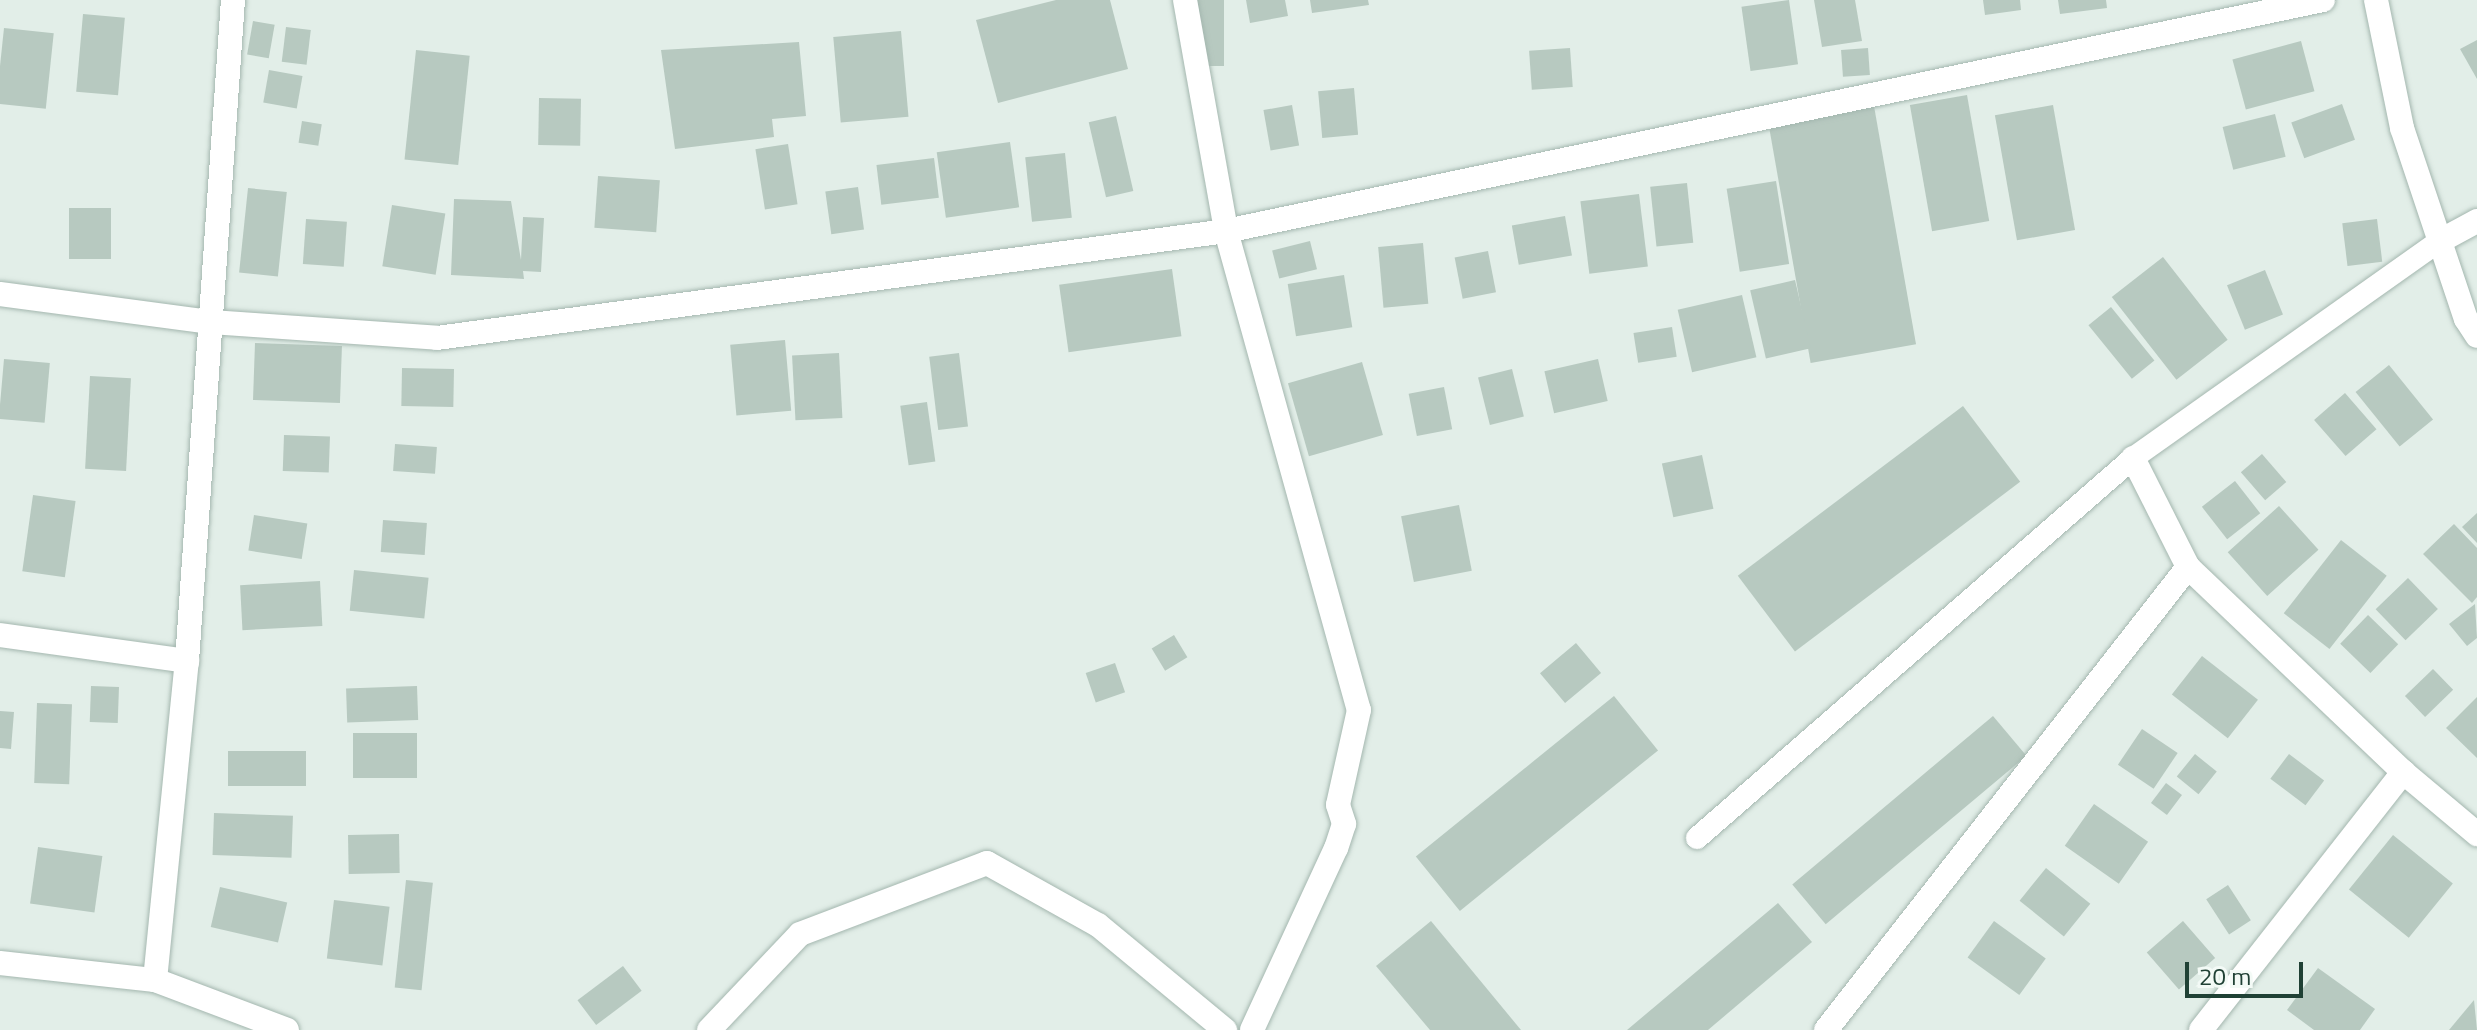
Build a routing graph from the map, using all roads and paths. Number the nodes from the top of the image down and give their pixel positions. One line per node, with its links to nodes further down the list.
1 (233, 0): 9 (street)
2 (1185, 0): 6 (street)
3 (2323, 0): 6 (street)
4 (2376, 0): 7 (street)
5 (2477, 221): 7 (street)
6 (1226, 231): 9 (street); 23 (street)
7 (2440, 241): 10 (street); 11 (lane)
8 (0, 294): 9 (street)
9 (211, 322): 14 (street)
10 (2477, 336)
11 (2133, 458): 12 (street); 17 (lane)
12 (2188, 567): 15 (street); 24 (street)
13 (0, 635): 14 (street)
14 (187, 661): 19 (street)
15 (2403, 772): 16 (street); 25 (street)
16 (2477, 834)
17 (1697, 838)
18 (0, 963): 19 (street)
19 (155, 980): 20 (street)
20 (287, 1030)
21 (709, 1030): 22 (street)
22 (1225, 1030)
23 (1252, 1030)
24 (1826, 1030)
25 (2201, 1030)

